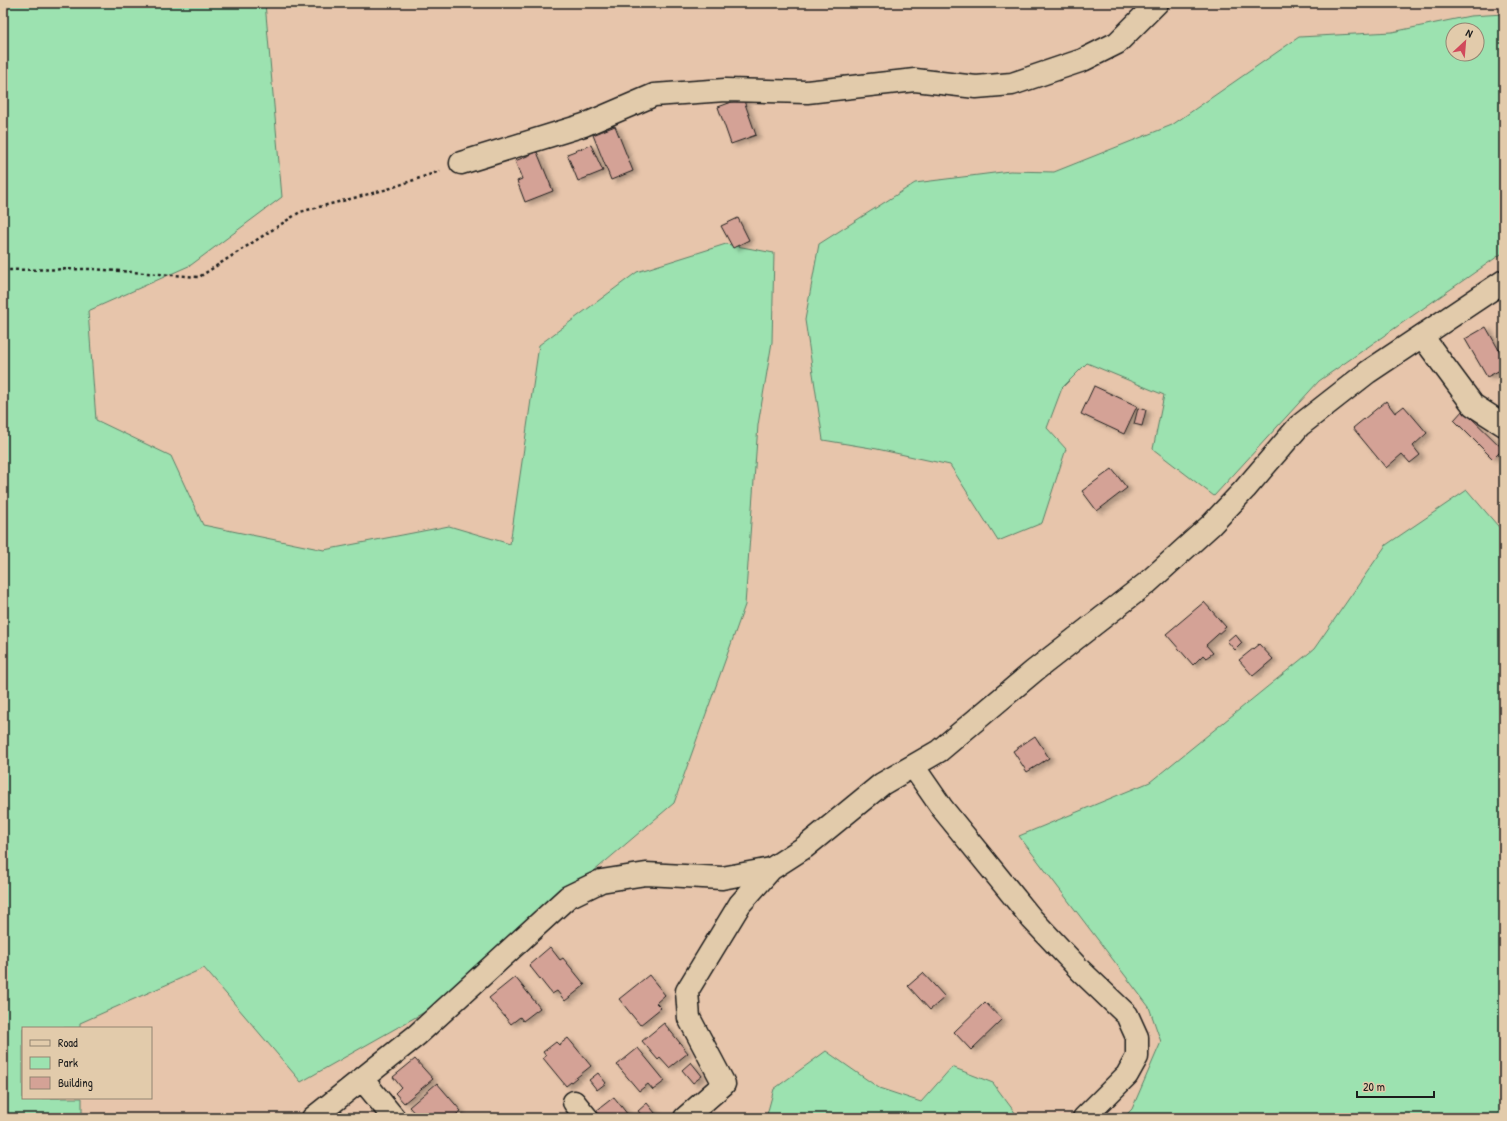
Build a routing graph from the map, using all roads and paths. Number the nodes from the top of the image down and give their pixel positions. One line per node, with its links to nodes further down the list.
1 (1157, 3): 2 (street)
2 (461, 163): 3 (path)
3 (3, 270)
4 (1504, 281): 5 (street)
5 (1422, 336): 6 (street); 7 (street)
6 (1504, 425)
7 (913, 766): 8 (street); 13 (street)
8 (771, 868): 9 (street); 12 (street)
9 (362, 1079): 10 (street); 11 (street)
10 (313, 1118)
11 (394, 1118)
12 (685, 1118)
13 (1084, 1118)

